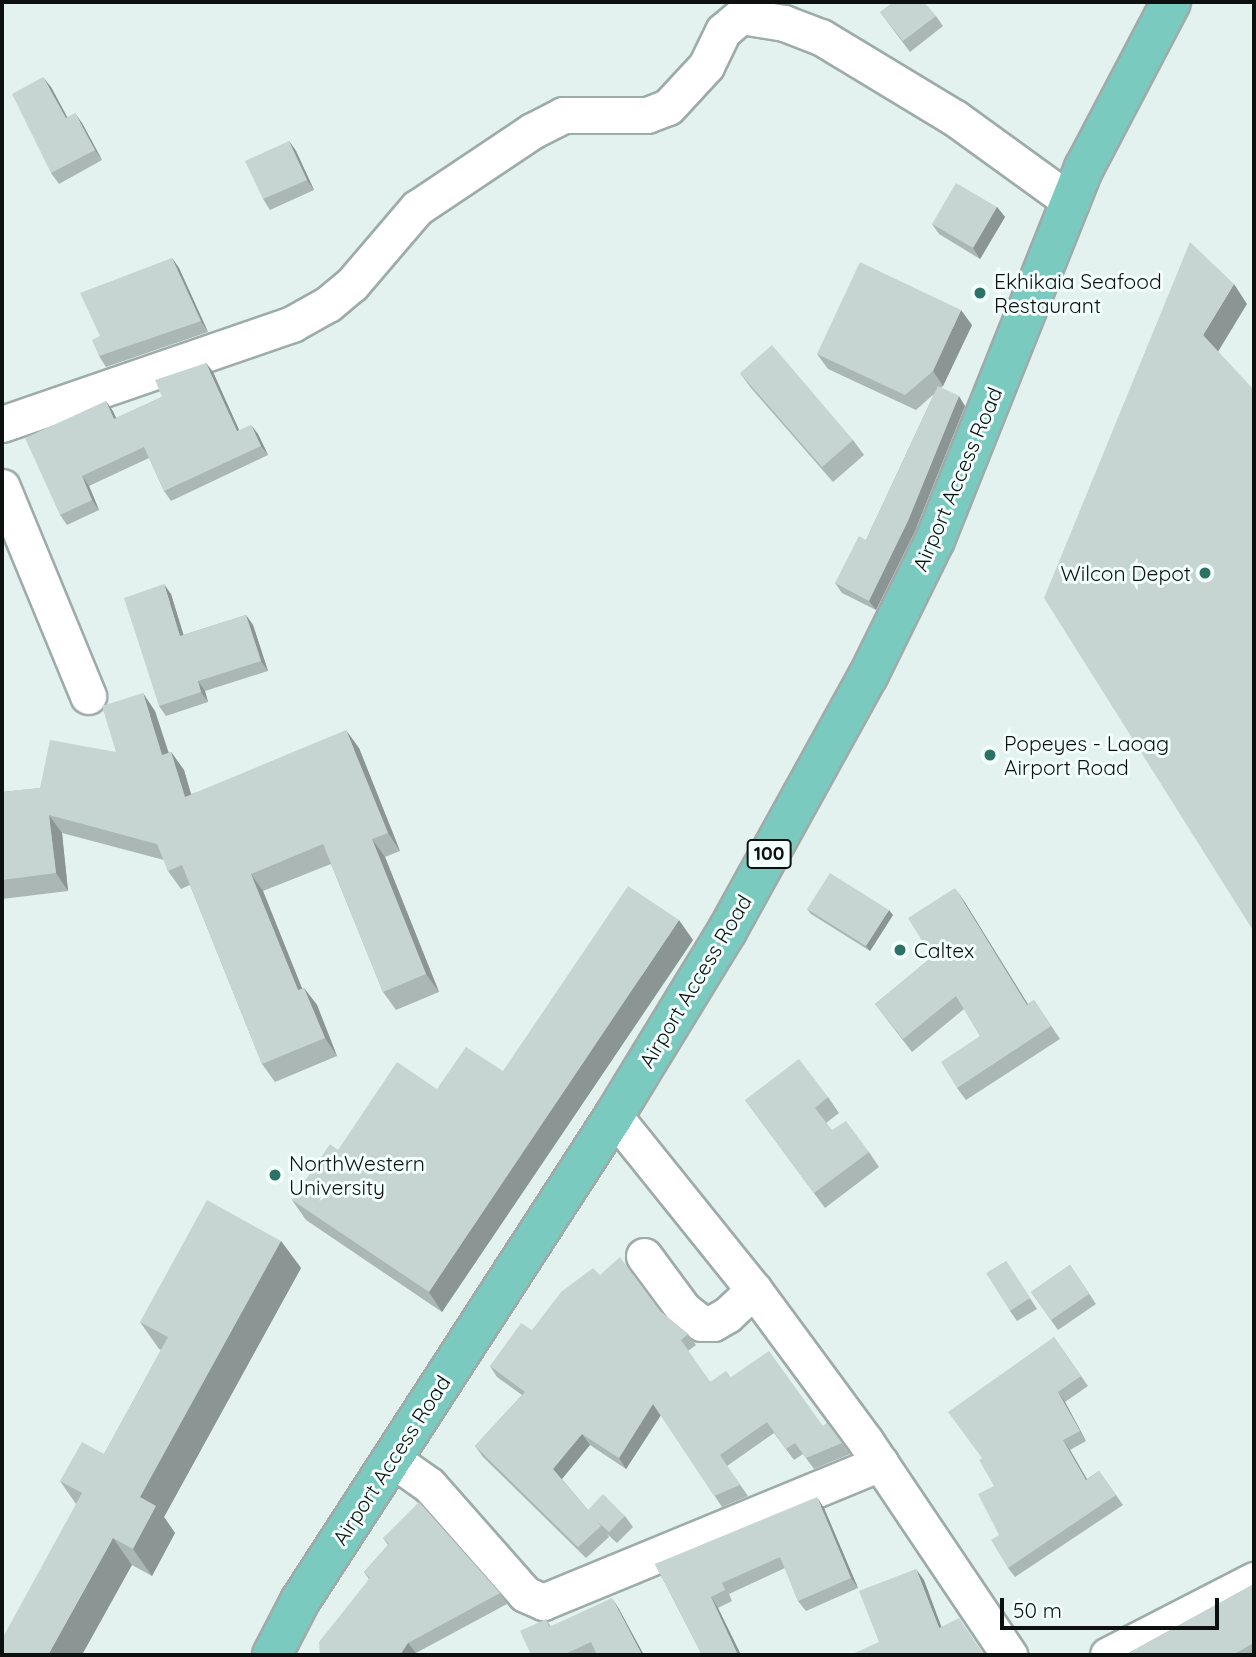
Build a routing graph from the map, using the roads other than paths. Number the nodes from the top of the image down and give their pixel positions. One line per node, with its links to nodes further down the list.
1 (1171, 2): 2 (main road, Airport Access Road / 100)
2 (1071, 202): 3 (street); 6 (main road, Airport Access Road / 100)
3 (2, 424)
4 (2, 487): 5 (street)
5 (88, 696)
6 (614, 1116): 8 (street); 9 (main road, Airport Access Road / 100)
7 (644, 1256): 8 (street)
8 (754, 1290): 10 (street)
9 (392, 1459): 10 (street); 12 (main road, Airport Access Road / 100)
10 (881, 1463): 13 (street)
11 (1254, 1580): 14 (street)
12 (272, 1655)
13 (1009, 1655)
14 (1108, 1655)

